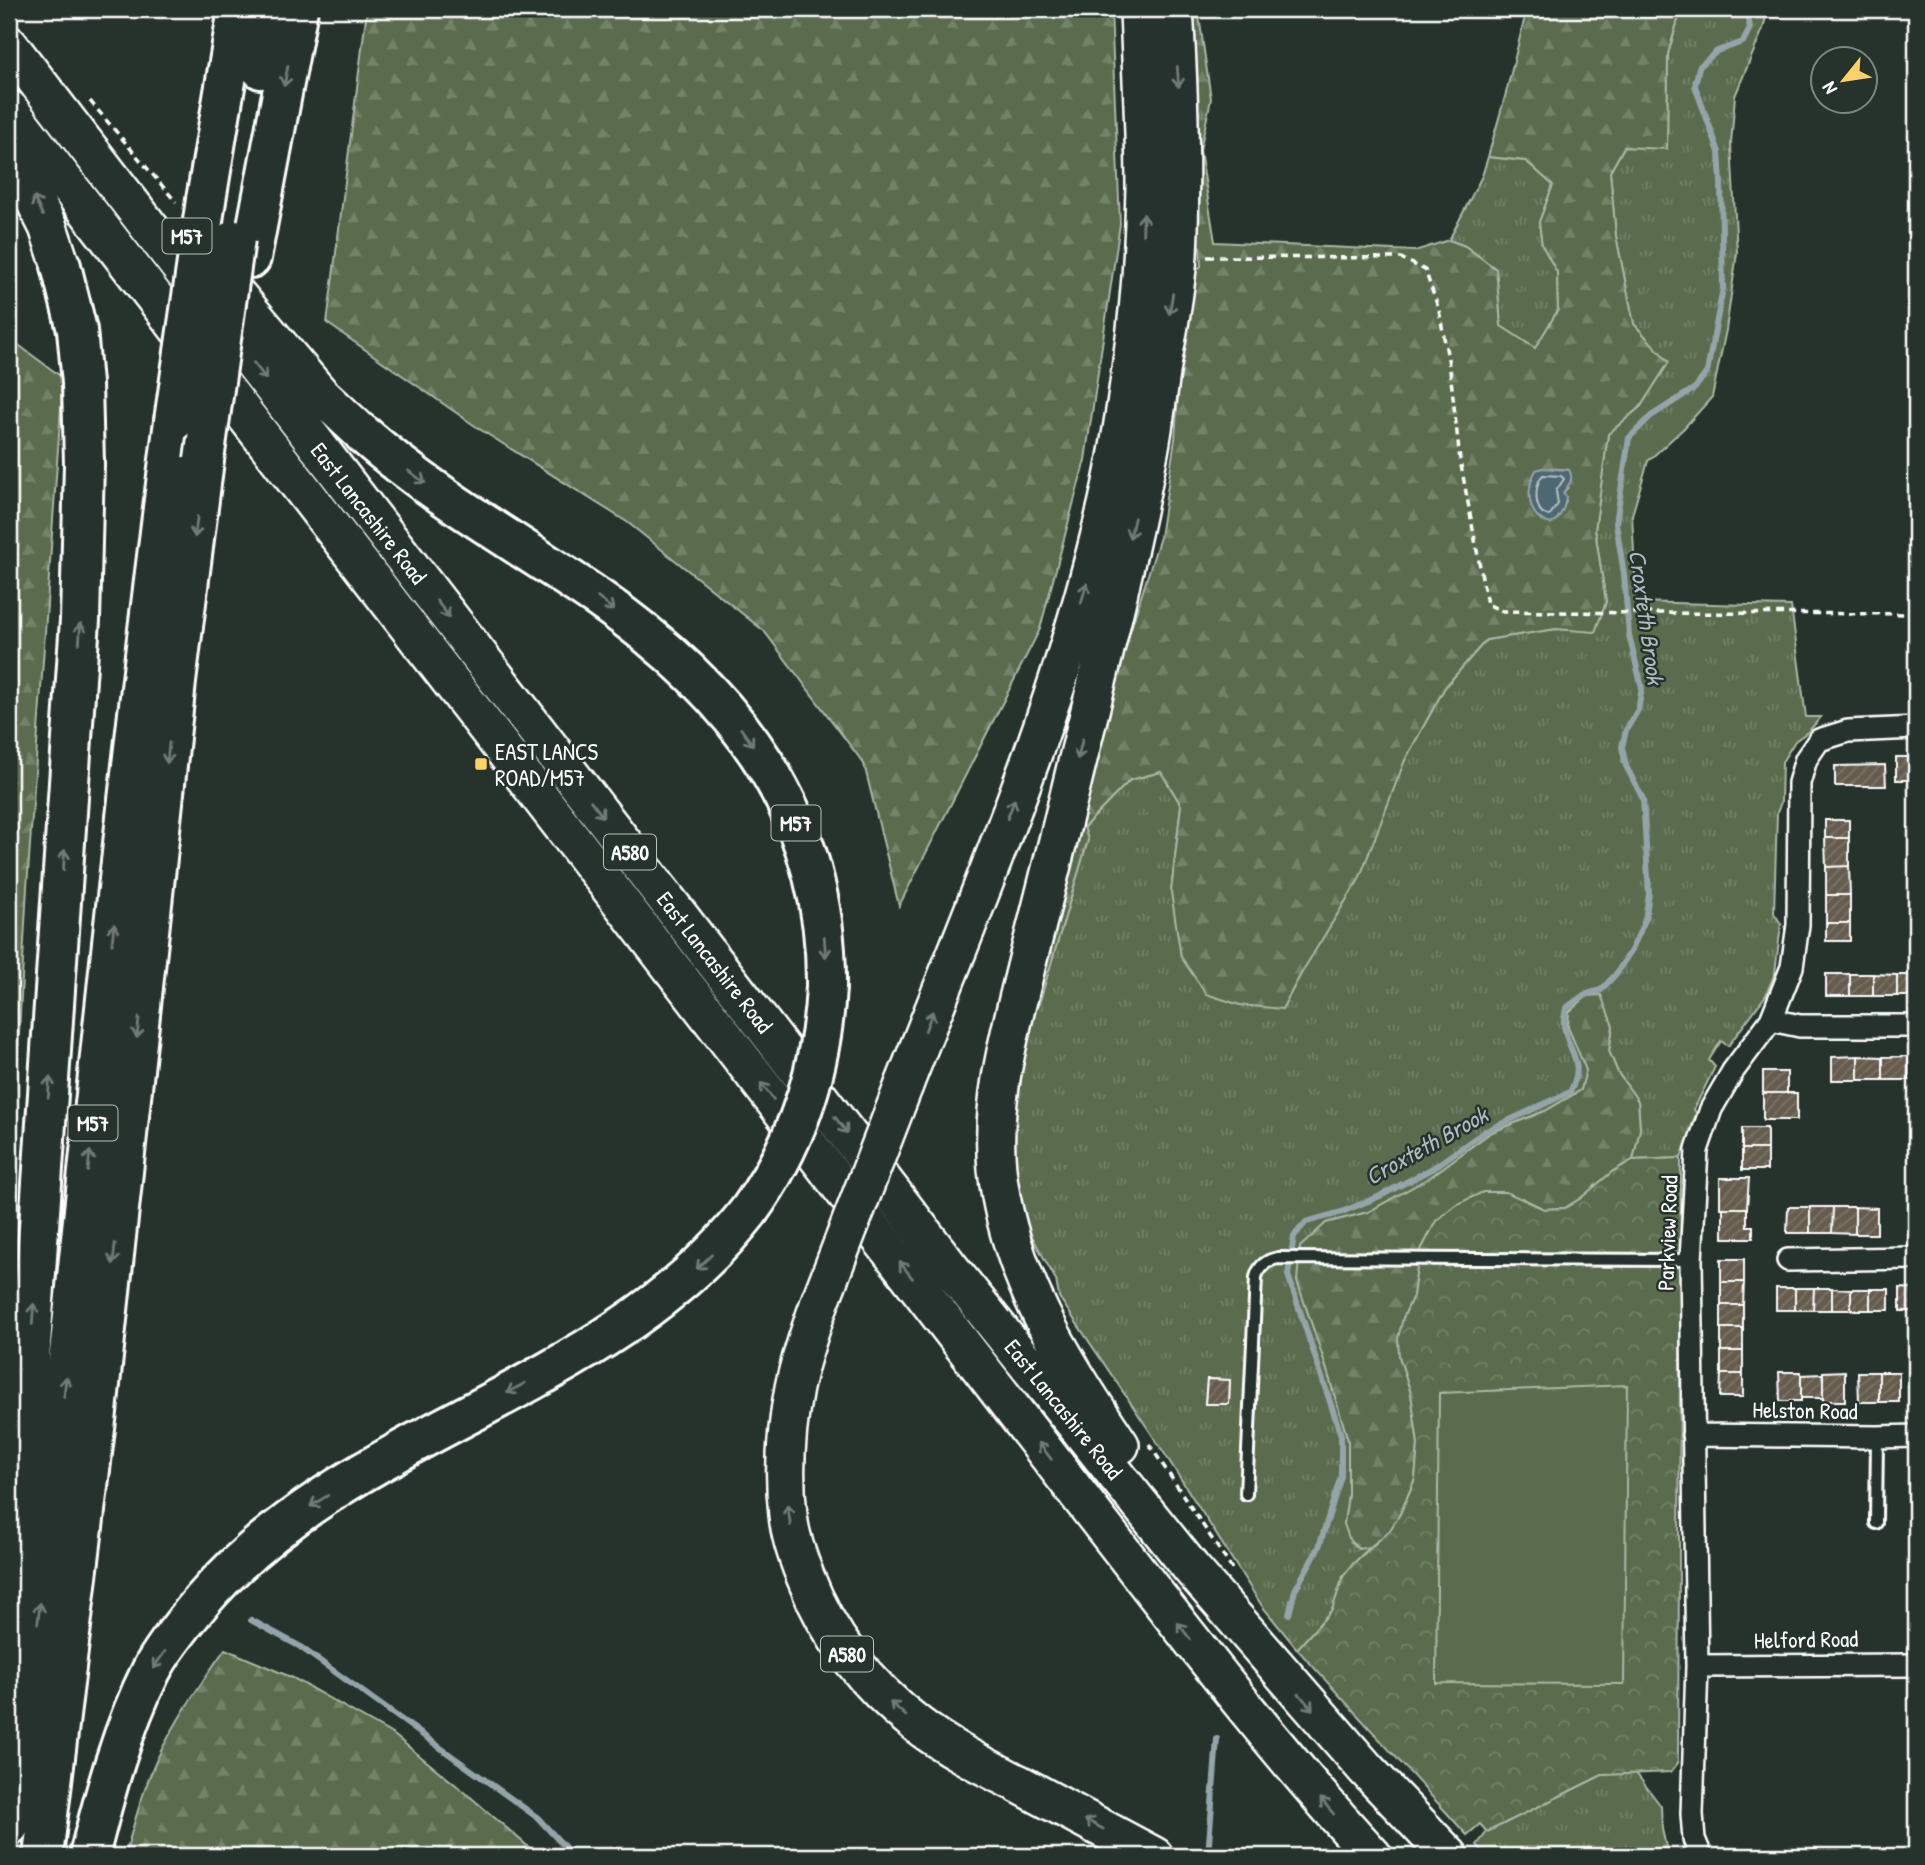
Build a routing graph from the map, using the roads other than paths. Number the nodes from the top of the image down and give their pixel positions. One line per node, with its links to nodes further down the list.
1 (213, 9): 11 (highway)
2 (238, 9): 11 (highway, M57)
3 (271, 9): 12 (highway, M57)
4 (298, 9): 12 (highway, one-way to 12)
5 (1139, 9): 33 (highway, A580, one-way to 5, bridge)
6 (1174, 9): 26 (highway, A580, one-way to 26)
7 (9, 38): 14 (highway, M57)
8 (9, 45): 26 (highway, East Lancashire Road / A580, one-way to 26)
9 (9, 108): 34 (highway, East Lancashire Road / A580, one-way to 9)
10 (9, 149): 13 (highway, M57, one-way to 10)
11 (199, 192): 30 (highway, M57, one-way to 11, bridge)
12 (243, 248): 31 (highway, M57, one-way to 31, bridge)
13 (61, 266): 29 (highway, M57, one-way to 13)
14 (364, 435): 32 (highway, M57, one-way to 32, bridge)
15 (1916, 728): 16 (street, Parkview Road)
16 (1771, 1020): 17 (street); 19 (street, Parkview Road)
17 (1916, 1026)
18 (1916, 1258): 20 (street)
19 (1690, 1259): 21 (street, Parkview Road); 24 (lane)
20 (1788, 1260)
21 (1693, 1435): 23 (street, Helston Road); 28 (street, Parkview Road)
22 (1916, 1436): 23 (street, Helston Road)
23 (1877, 1437): 25 (lane)
24 (1246, 1494)
25 (1876, 1523)
26 (1261, 1650): 35 (highway, East Lancashire Road / A580, one-way to 35)
27 (1916, 1665): 28 (street, Helford Road)
28 (1697, 1666): 36 (street, Parkview Road)
29 (9, 1675)
30 (9, 1826)
31 (43, 1856)
32 (89, 1856)
33 (1154, 1856)
34 (1373, 1856)
35 (1449, 1856)
36 (1701, 1856)

